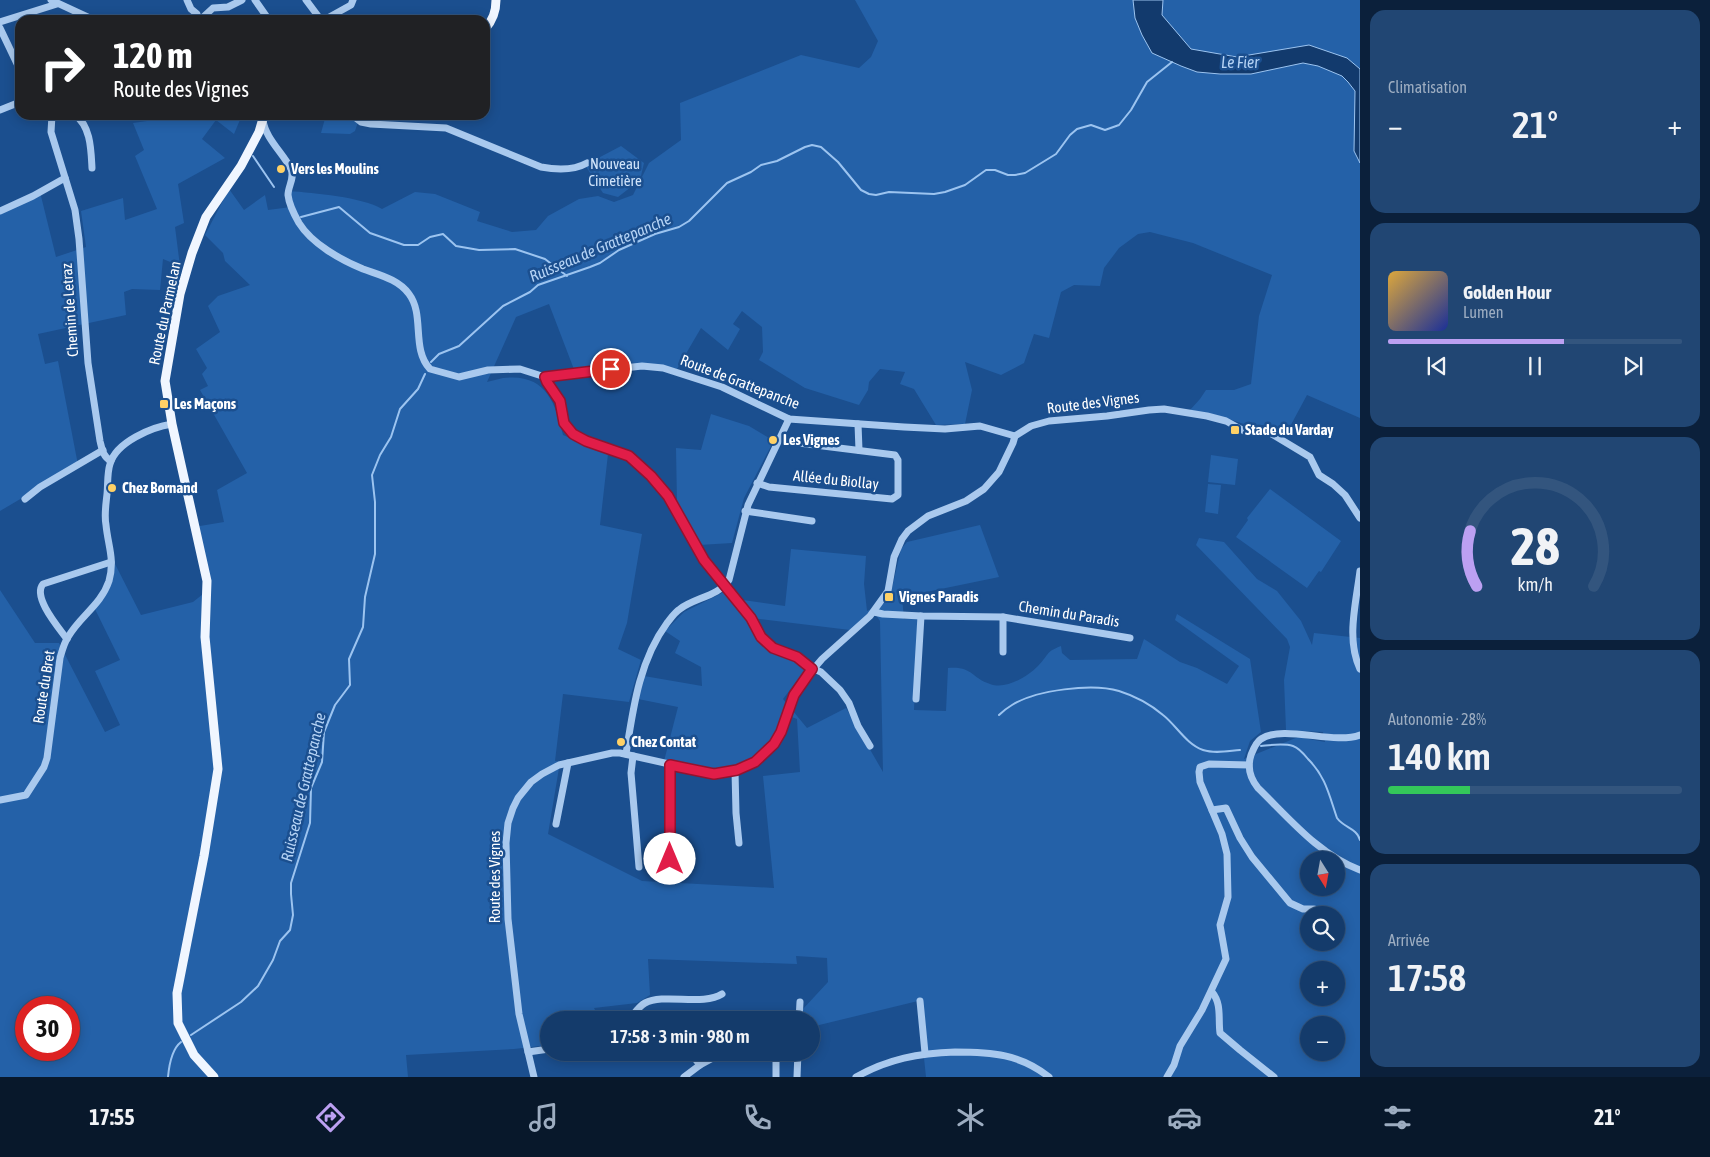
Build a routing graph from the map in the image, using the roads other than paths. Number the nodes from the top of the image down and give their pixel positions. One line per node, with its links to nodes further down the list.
1 (187, 0): 10 (street)
2 (242, 0): 11 (street)
3 (256, 0): 12 (street)
4 (306, 0): 13 (street)
5 (353, 0): 14 (street)
6 (496, 0): 17 (main road)
7 (54, 2): 8 (street); 9 (street)
8 (19, 15)
9 (83, 15)
10 (197, 15)
11 (205, 15)
12 (266, 15)
13 (318, 15)
14 (331, 15)
15 (15, 16): 16 (street)
16 (0, 22)
17 (490, 23)
18 (0, 28): 19 (street)
19 (15, 60)
20 (15, 104): 21 (street)
21 (0, 110)
22 (52, 120): 29 (street, Chemin de Letraz)
23 (80, 120): 28 (street)
24 (263, 120): 33 (main road, Route du Parmelan)
25 (264, 120): 31 (street)
26 (358, 120): 27 (street)
27 (587, 163)
28 (92, 168)
29 (65, 178): 30 (street); 37 (street, Chemin de Letraz)
30 (0, 211)
31 (545, 377): 32 (street, Route de Grattepanche); 47 (street)
32 (789, 418): 34 (street, Route de Grattepanche); 40 (street)
33 (172, 424): 39 (street); 86 (main road, Route du Parmelan)
34 (858, 424): 35 (street, Route de Grattepanche); 38 (street)
35 (1015, 436): 43 (street, Route des Vignes); 48 (street, Route des Vignes)
36 (790, 440): 38 (street)
37 (103, 450): 39 (street, Chemin de Letraz); 41 (street)
38 (859, 450): 40 (street, Allée du Biollay)
39 (111, 461): 45 (street, Route du Bret)
40 (757, 483): 42 (street)
41 (25, 499)
42 (745, 511): 44 (street); 47 (street)
43 (1360, 518)
44 (812, 521)
45 (112, 562): 52 (street, Route du Bret); 52 (street)
46 (1360, 571): 55 (street)
47 (725, 586): 54 (street); 59 (street)
48 (874, 612): 49 (street, Chemin du Paradis); 54 (street, Route des Vignes)
49 (920, 616): 50 (street, Chemin du Paradis); 56 (street)
50 (1004, 618): 51 (street, Chemin du Paradis); 53 (street, Chemin du Paradis)
51 (1130, 638)
52 (67, 639): 64 (street, Route du Bret)
53 (1003, 652)
54 (812, 669): 58 (street); 63 (street, Route des Vignes)
55 (1360, 669)
56 (916, 699)
57 (1360, 735): 62 (street)
58 (870, 746)
59 (630, 755): 60 (street, Route des Vignes); 61 (street, Route des Vignes); 68 (street)
60 (568, 763): 66 (street); 79 (street, Route des Vignes)
61 (670, 765): 63 (street, Route des Vignes); 70 (street)
62 (1249, 766): 65 (street); 69 (street)
63 (735, 771): 67 (street)
64 (0, 800)
65 (1212, 810): 71 (street); 72 (street)
66 (556, 824)
67 (739, 843)
68 (639, 867)
69 (1360, 870)
70 (672, 875)
71 (1300, 907)
72 (1212, 992): 93 (street); 94 (street)
73 (722, 994): 76 (street)
74 (920, 1001): 80 (street)
75 (800, 1002): 77 (street)
76 (637, 1011)
77 (800, 1011)
78 (540, 1050): 79 (street)
79 (528, 1052): 87 (street, Route des Vignes)
80 (925, 1053): 91 (street); 92 (street)
81 (697, 1061): 85 (street)
82 (707, 1061): 85 (street)
83 (776, 1061): 89 (street)
84 (798, 1061): 90 (street)
85 (700, 1065): 88 (street)
86 (214, 1077)
87 (534, 1077)
88 (684, 1077)
89 (776, 1077)
90 (798, 1077)
91 (856, 1077)
92 (1049, 1077)
93 (1167, 1077)
94 (1274, 1077)

